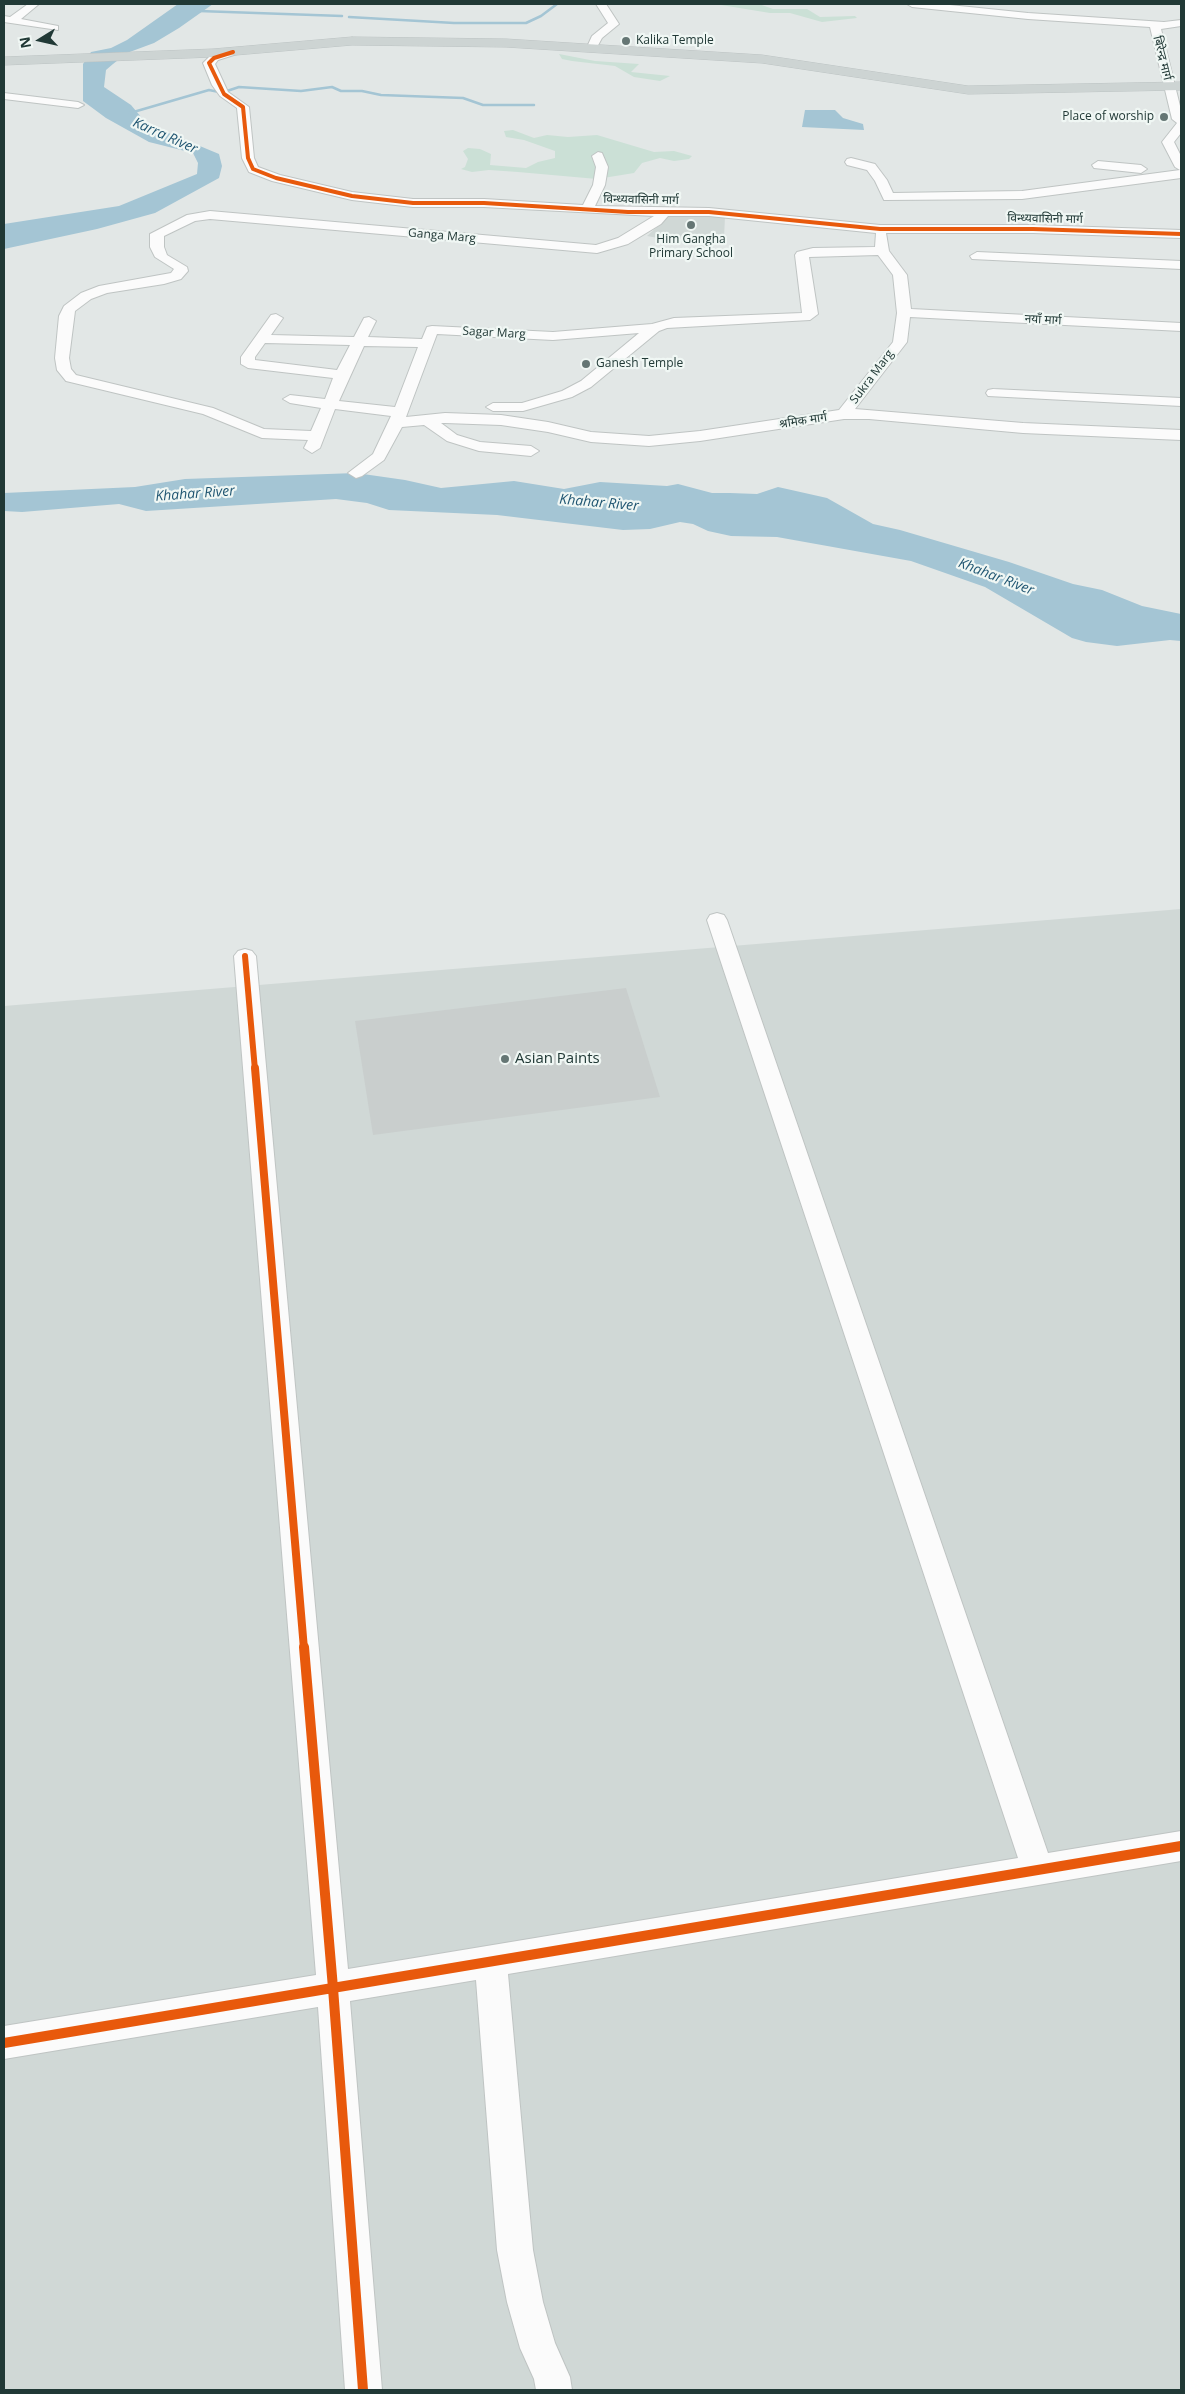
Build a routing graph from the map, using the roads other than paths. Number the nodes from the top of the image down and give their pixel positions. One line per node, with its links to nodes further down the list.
1 (34, 4): 4 (street)
2 (601, 4): 8 (street)
3 (912, 4): 6 (street)
4 (7, 20): 7 (street)
5 (1181, 23): 6 (street, बिरेन्द्र मार्ग)
6 (1160, 25): 11 (street, बिरेन्द्र मार्ग)
7 (54, 28)
8 (592, 47): 9 (main road); 11 (main road)
9 (233, 52): 10 (main road); 21 (street, विन्ध्यवासिनी मार्ग)
10 (4, 61)
11 (1175, 86): 14 (street, बिरेन्द्र मार्ग)
12 (4, 96): 13 (street)
13 (78, 105)
14 (1181, 121)
15 (1181, 126): 19 (street)
16 (598, 156): 24 (street)
17 (851, 162): 22 (street)
18 (1098, 165): 20 (street)
19 (1181, 167)
20 (1181, 173): 22 (street)
21 (344, 194): 23 (street); 24 (street, विन्ध्यवासिनी मार्ग)
22 (888, 197): 28 (street)
23 (332, 205)
24 (587, 210): 25 (street, विन्ध्यवासिनी मार्ग)
25 (664, 212): 27 (street, Ganga Marg); 28 (street, विन्ध्यवासिनी मार्ग)
26 (320, 215): 27 (street)
27 (308, 224): 45 (street, Ganga Marg)
28 (880, 229): 29 (street, विन्ध्यवासिनी मार्ग); 30 (street)
29 (1181, 234)
30 (882, 251): 33 (street, Sukra Marg); 37 (street)
31 (977, 256): 32 (street)
32 (1181, 265)
33 (904, 313): 36 (street, नयाँ मार्ग); 46 (street, Sukra Marg)
34 (276, 318): 38 (street)
35 (369, 321): 39 (street)
36 (1181, 327)
37 (654, 328): 40 (street, Sagar Marg); 48 (street)
38 (262, 339): 39 (street); 41 (street)
39 (358, 341): 40 (street); 41 (street)
40 (428, 343): 47 (street)
41 (342, 375): 45 (street)
42 (993, 393): 44 (street)
43 (290, 399): 45 (street, श्रमिक मार्ग)
44 (1181, 402)
45 (330, 405): 47 (street, श्रमिक मार्ग)
46 (844, 414): 48 (street, श्रमिक मार्ग); 50 (street, श्रमिक मार्ग)
47 (399, 418): 49 (street, श्रमिक मार्ग); 52 (street)
48 (445, 418): 49 (street, श्रमिक मार्ग)
49 (427, 420): 51 (street)
50 (1181, 435)
51 (531, 451)
52 (356, 473)
53 (717, 920): 56 (street)
54 (245, 956): 58 (street)
55 (1181, 1846): 56 (street)
56 (1038, 1870): 57 (street)
57 (491, 1962): 58 (street); 61 (street)
58 (333, 1988): 59 (street); 60 (street)
59 (4, 2043)
60 (363, 2390)
61 (554, 2390)

